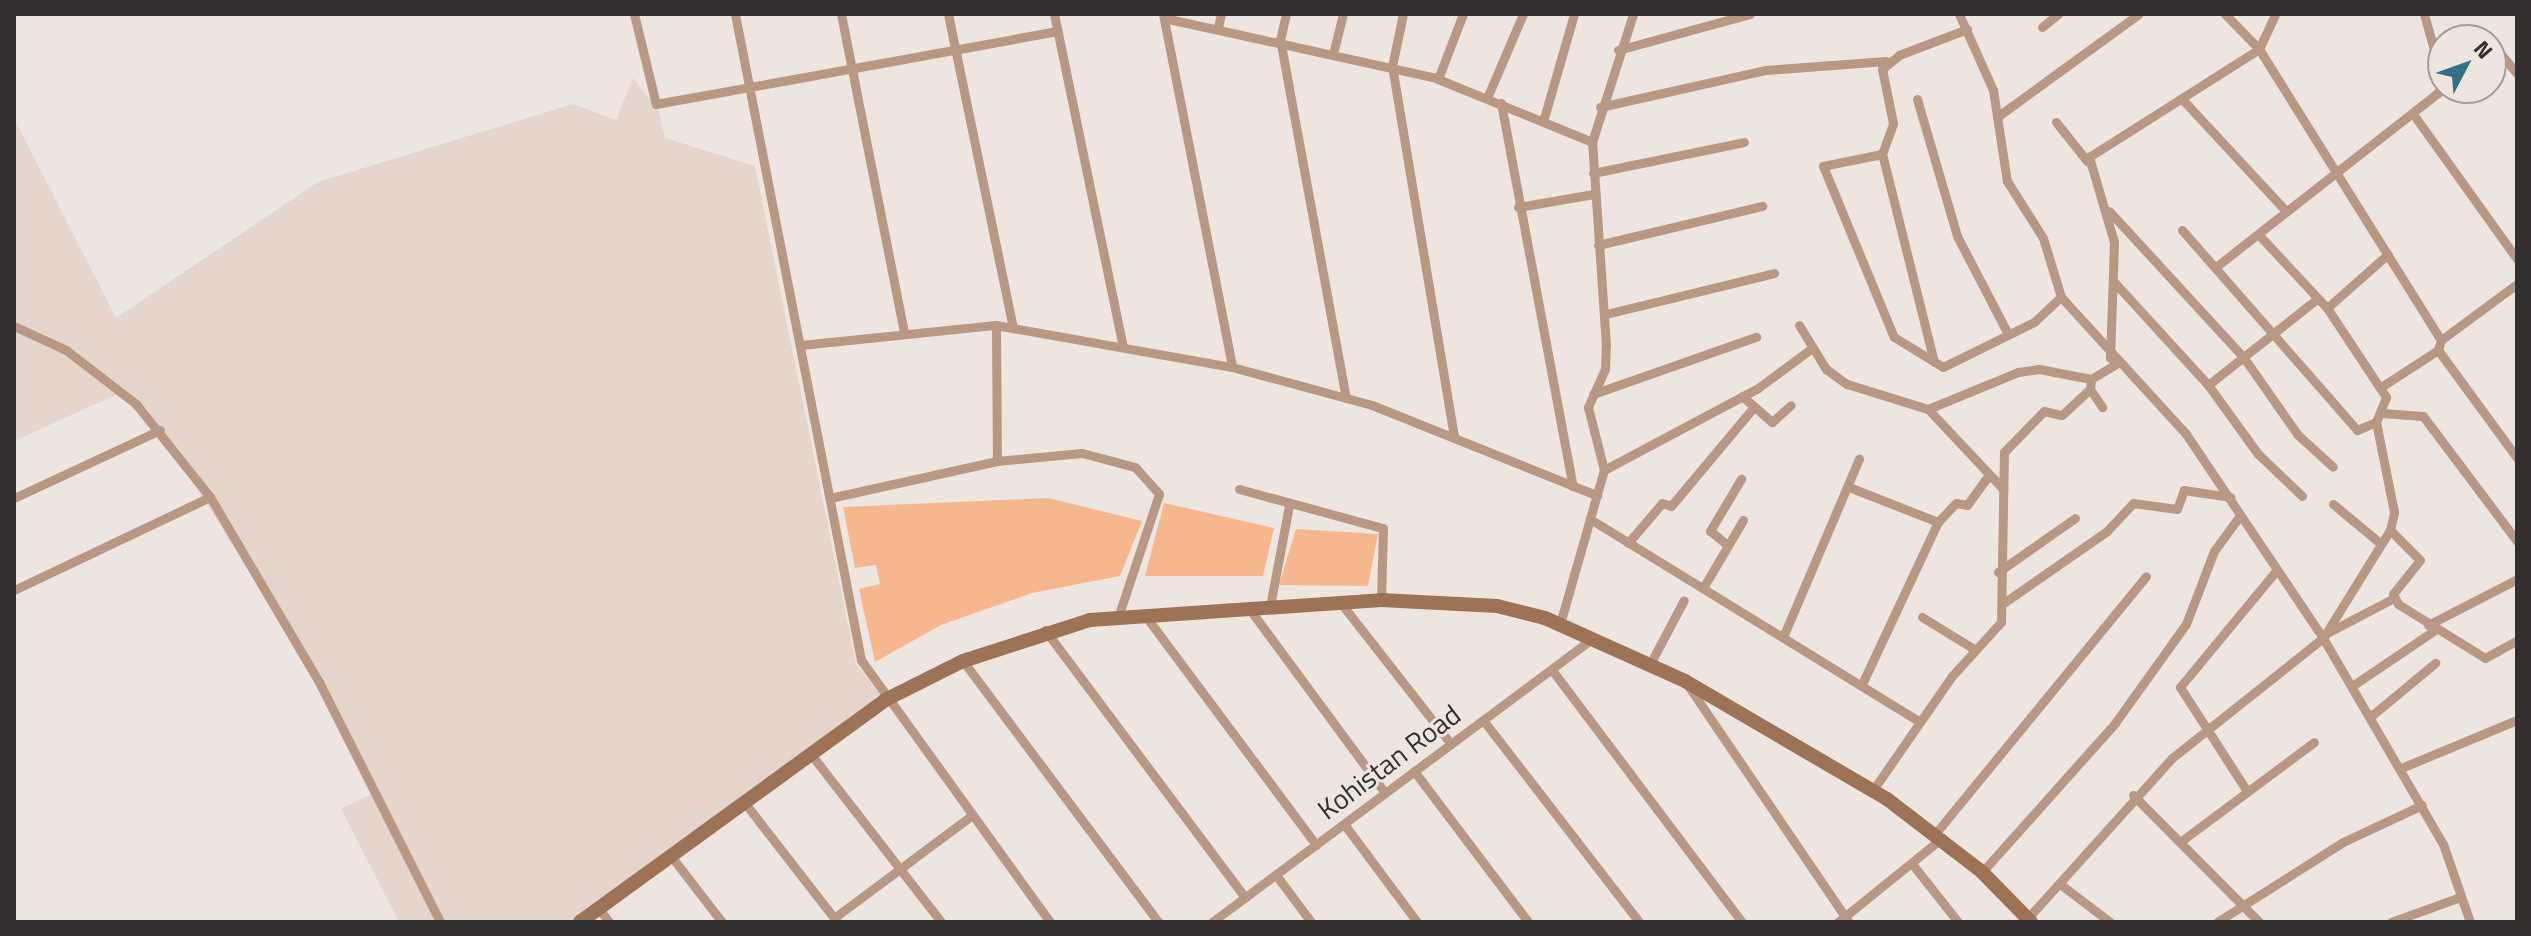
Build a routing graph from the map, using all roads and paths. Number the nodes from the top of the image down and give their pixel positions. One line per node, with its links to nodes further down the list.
1 (634, 14): 35 (street)
2 (735, 14): 35 (street)
3 (841, 14): 33 (street)
4 (948, 14): 30 (street)
5 (1054, 14): 25 (street)
6 (1221, 14): 22 (street)
7 (1286, 14): 26 (street)
8 (1343, 14): 28 (street)
9 (1403, 14): 32 (street)
10 (1463, 14): 34 (street)
11 (1523, 14): 36 (street)
12 (1574, 14): 42 (street)
13 (1633, 14): 29 (street)
14 (1750, 14): 29 (street)
15 (1959, 14): 24 (street)
16 (2058, 14): 23 (street)
17 (2139, 14): 41 (street)
18 (2225, 14): 27 (street)
19 (2275, 14): 27 (street)
20 (2424, 14): 43 (street)
21 (1163, 16): 22 (street); 84 (street)
22 (1218, 27): 26 (street)
23 (2042, 27)
24 (1967, 29): 31 (street); 41 (street)
25 (1057, 31): 30 (street); 79 (street)
26 (1280, 39): 28 (street); 90 (street)
27 (2259, 49): 38 (street); 49 (street)
28 (1334, 50): 32 (street)
29 (1618, 50): 40 (street)
30 (955, 51): 33 (street); 72 (street)
31 (1886, 61): 40 (street); 47 (street)
32 (1392, 66): 34 (street); 97 (street)
33 (852, 70): 35 (street); 74 (street)
34 (1438, 79): 36 (street)
35 (750, 89): 77 (street)
36 (1487, 98): 39 (street)
37 (1917, 99): 73 (street)
38 (2182, 99): 48 (street); 55 (street)
39 (1501, 103): 42 (street); 53 (street)
40 (1600, 107): 45 (street)
41 (1997, 117): 65 (street)
42 (1544, 118): 45 (street)
43 (2416, 118): 49 (street); 60 (street)
44 (2056, 122): 48 (street)
45 (1592, 142): 50 (street)
46 (1744, 142): 50 (street)
47 (1882, 154): 83 (street); 83 (street)
48 (2087, 161): 54 (street)
49 (2334, 169): 55 (street); 59 (street)
50 (1593, 173): 51 (street)
51 (1594, 194): 53 (street); 58 (street)
52 (1762, 206): 58 (street)
53 (1518, 207): 105 (street)
54 (2107, 208): 63 (street); 81 (street)
55 (2286, 211): 57 (street)
56 (2182, 230): 61 (street)
57 (2258, 234): 61 (street); 66 (street)
58 (1598, 245): 68 (street)
59 (2388, 254): 67 (street); 78 (street)
60 (2517, 259)
61 (2217, 266): 75 (street)
62 (1774, 273): 68 (street)
63 (2115, 283): 82 (street); 86 (street)
64 (2516, 286): 78 (street)
65 (2061, 297): 73 (street); 82 (street)
66 (2318, 298): 67 (street); 75 (street)
67 (2327, 308): 87 (street)
68 (1606, 314): 88 (street)
69 (996, 325): 72 (street); 74 (street); 100 (street)
70 (1799, 325): 80 (street)
71 (14, 326): 96 (street)
72 (1013, 328): 79 (street)
73 (2007, 332): 83 (street)
74 (904, 333): 77 (street)
75 (2279, 333): 81 (street); 95 (street)
76 (1756, 337): 88 (street)
77 (801, 345): 114 (street)
78 (2440, 345): 87 (street); 98 (street)
79 (1123, 347): 84 (street)
80 (1812, 348): 89 (street); 94 (street)
81 (2244, 358): 86 (street); 101 (street)
82 (2113, 361): 85 (street); 112 (street)
83 (1934, 362)
84 (1232, 367): 90 (street)
85 (2091, 384): 92 (street); 94 (street); 108 (street)
86 (2208, 385): 110 (street)
87 (2381, 387): 95 (street)
88 (1593, 394): 102 (street)
89 (1742, 396): 93 (street); 102 (street)
90 (1346, 398): 97 (street)
91 (1791, 405): 93 (street)
92 (2102, 407)
93 (1752, 409): 124 (street)
94 (1928, 409): 103 (street)
95 (2379, 417): 122 (street); 123 (street)
96 (160, 430): 111 (street); 113 (street)
97 (1454, 437): 105 (street)
98 (2517, 458)
99 (1859, 459): 106 (street)
100 (997, 461): 114 (street); 141 (street)
101 (2333, 467)
102 (1604, 470): 109 (street)
103 (1987, 477): 108 (street); 121 (street)
104 (1741, 479): 125 (street)
105 (1573, 486): 109 (street)
106 (1849, 487): 121 (street); 147 (street)
107 (1239, 489): 116 (street)
108 (2003, 489): 127 (street)
109 (1597, 495): 120 (street)
110 (2302, 496)
111 (210, 497): 132 (street); 193 (street)
112 (2230, 497): 117 (street); 137 (street)
113 (14, 498)
114 (830, 498): 158 (street)
115 (2333, 504): 126 (street)
116 (1289, 505): 134 (street); 139 (street)
117 (2239, 517): 128 (street); 183 (street)
118 (2075, 518): 127 (street)
119 (1743, 520): 125 (street)
120 (1595, 522): 124 (street); 143 (street)
121 (1938, 522): 156 (street)
122 (2390, 530): 126 (street); 133 (street)
123 (2517, 541)
124 (1628, 543): 131 (street)
125 (1725, 543): 131 (street)
126 (2380, 543): 146 (street)
127 (1998, 572): 137 (street)
128 (2275, 572): 146 (street); 163 (street)
129 (2146, 576): 177 (street)
130 (2517, 579): 144 (street)
131 (1703, 588): 147 (street)
132 (14, 590)
133 (2394, 598): 144 (street); 146 (street)
134 (1381, 600): 136 (main road); 143 (main road)
135 (1684, 600): 153 (street)
136 (1340, 602): 139 (main road); 165 (street)
137 (2005, 602): 150 (street)
138 (1246, 604): 139 (main road); 140 (main road); 171 (street)
139 (1270, 606)
140 (1144, 614): 141 (main road); 179 (street)
141 (1118, 617): 145 (main road)
142 (1922, 617): 150 (street)
143 (1560, 624): 148 (main road)
144 (2432, 628): 149 (street); 157 (street)
145 (1045, 630): 151 (main road); 186 (street)
146 (2324, 636): 157 (street); 163 (street)
147 (1783, 637): 156 (street)
148 (1593, 638): 153 (main road); 154 (street, Kohistan Road)
149 (2517, 640)
150 (1974, 649): 162 (street)
151 (963, 661): 158 (main road); 199 (street)
152 (2435, 663): 159 (street)
153 (1650, 664): 155 (main road)
154 (1552, 670): 160 (street, Kohistan Road); 205 (street)
155 (1685, 681): 170 (main road); 191 (street)
156 (1862, 684): 162 (street)
157 (2352, 686): 159 (street)
158 (885, 700): 166 (main road); 175 (street)
159 (2370, 717): 167 (street)
160 (1483, 720): 165 (street, Kohistan Road); 204 (street)
161 (2517, 720): 167 (street)
162 (1919, 721): 170 (street)
163 (2211, 729): 169 (street); 172 (street)
164 (2314, 742): 169 (street)
165 (1451, 744): 168 (street, Kohistan Road)
166 (810, 753): 173 (main road); 182 (street)
167 (2401, 768): 174 (street)
168 (1414, 771): 171 (street, Kohistan Road); 203 (street)
169 (2245, 788): 178 (street)
170 (1873, 790): 177 (main road)
171 (1385, 793): 176 (street, Kohistan Road)
172 (2133, 795): 178 (street); 185 (street)
173 (744, 802): 180 (main road); 190 (street)
174 (2422, 805): 187 (street); 188 (street)
175 (971, 816): 182 (street); 198 (street)
176 (1344, 824): 179 (street, Kohistan Road); 202 (street)
177 (1938, 836): 181 (street); 183 (main road)
178 (2180, 842): 188 (street)
179 (1316, 845): 184 (street, Kohistan Road)
180 (671, 856): 189 (main road); 196 (street)
181 (1913, 865): 191 (street); 206 (street)
182 (900, 870): 190 (street); 197 (street)
183 (1982, 872): 192 (main road)
184 (1276, 875): 186 (street, Kohistan Road); 201 (street)
185 (2060, 884): 192 (street); 207 (street)
186 (1245, 897): 200 (street, Kohistan Road)
187 (2460, 897): 210 (street); 211 (street)
188 (2246, 903): 208 (street); 209 (street)
189 (599, 909): 194 (main road); 195 (street)
190 (836, 920)
191 (1844, 920)
192 (2029, 920)
193 (440, 922)
194 (580, 922)
195 (609, 922)
196 (722, 922)
197 (941, 922)
198 (1050, 922)
199 (1158, 922)
200 (1212, 922)
201 (1311, 922)
202 (1417, 922)
203 (1528, 922)
204 (1639, 922)
205 (1742, 922)
206 (1958, 922)
207 (2110, 922)
208 (2217, 922)
209 (2259, 922)
210 (2391, 922)
211 (2470, 922)

